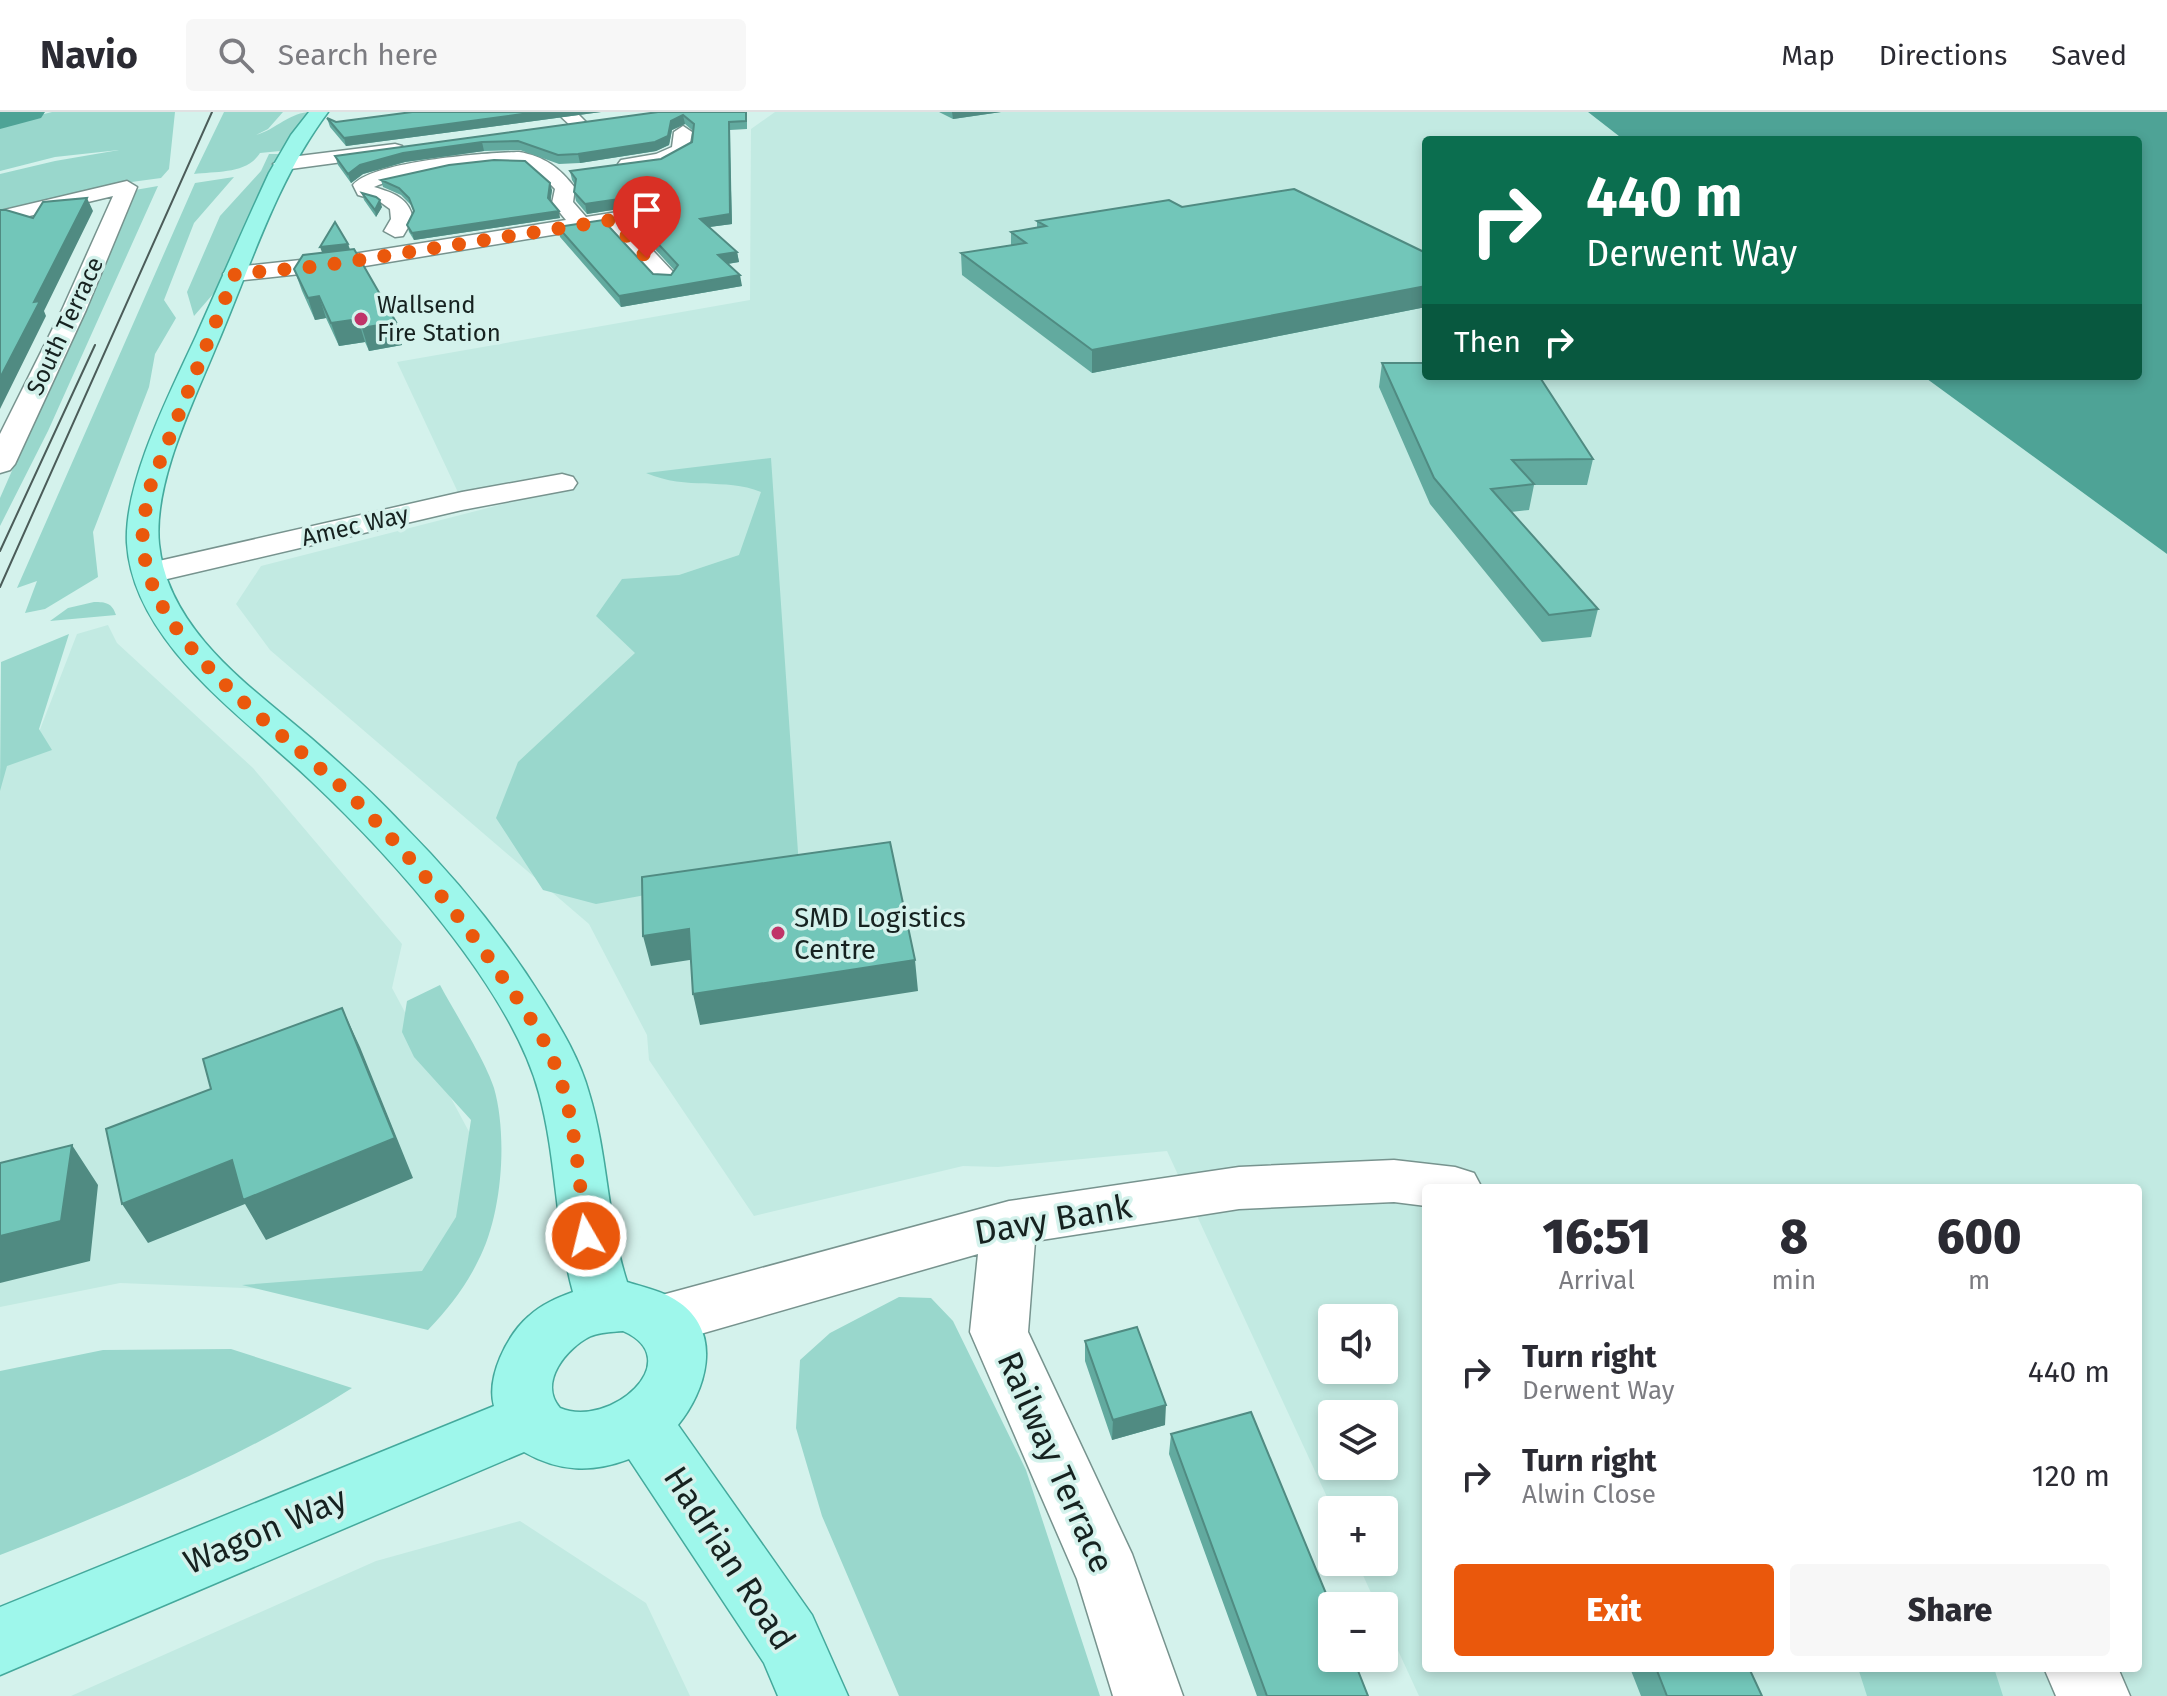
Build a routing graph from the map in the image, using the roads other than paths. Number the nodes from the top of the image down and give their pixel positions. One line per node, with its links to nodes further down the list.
1 (319, 112): 6 (main road)
2 (579, 119): 3 (street)
3 (548, 128)
4 (653, 141): 7 (street)
5 (407, 148): 6 (street)
6 (283, 164): 15 (main road)
7 (614, 166)
8 (582, 170): 9 (street)
9 (551, 174): 11 (street); 14 (street)
10 (662, 211): 13 (street)
11 (428, 216)
12 (0, 217): 17 (street, South Terrace)
13 (612, 220): 14 (street); 16 (street)
14 (580, 223): 15 (street)
15 (235, 274): 19 (main road)
16 (665, 277)
17 (0, 464)
18 (562, 483): 19 (street, Amec Way)
19 (150, 573): 22 (main road)
20 (1422, 1184): 21 (street, Davy Bank)
21 (1009, 1223): 23 (street, Davy Bank); 29 (street, Railway Terrace)
22 (606, 1307): 23 (main road); 24 (main road)
23 (662, 1320): 25 (main road)
24 (531, 1420): 25 (main road); 26 (main road, Wagon Way)
25 (641, 1424): 28 (main road, Hadrian Road)
26 (0, 1641)
27 (2081, 1672): 30 (street)
28 (813, 1696)
29 (1148, 1696)
30 (2095, 1696)

